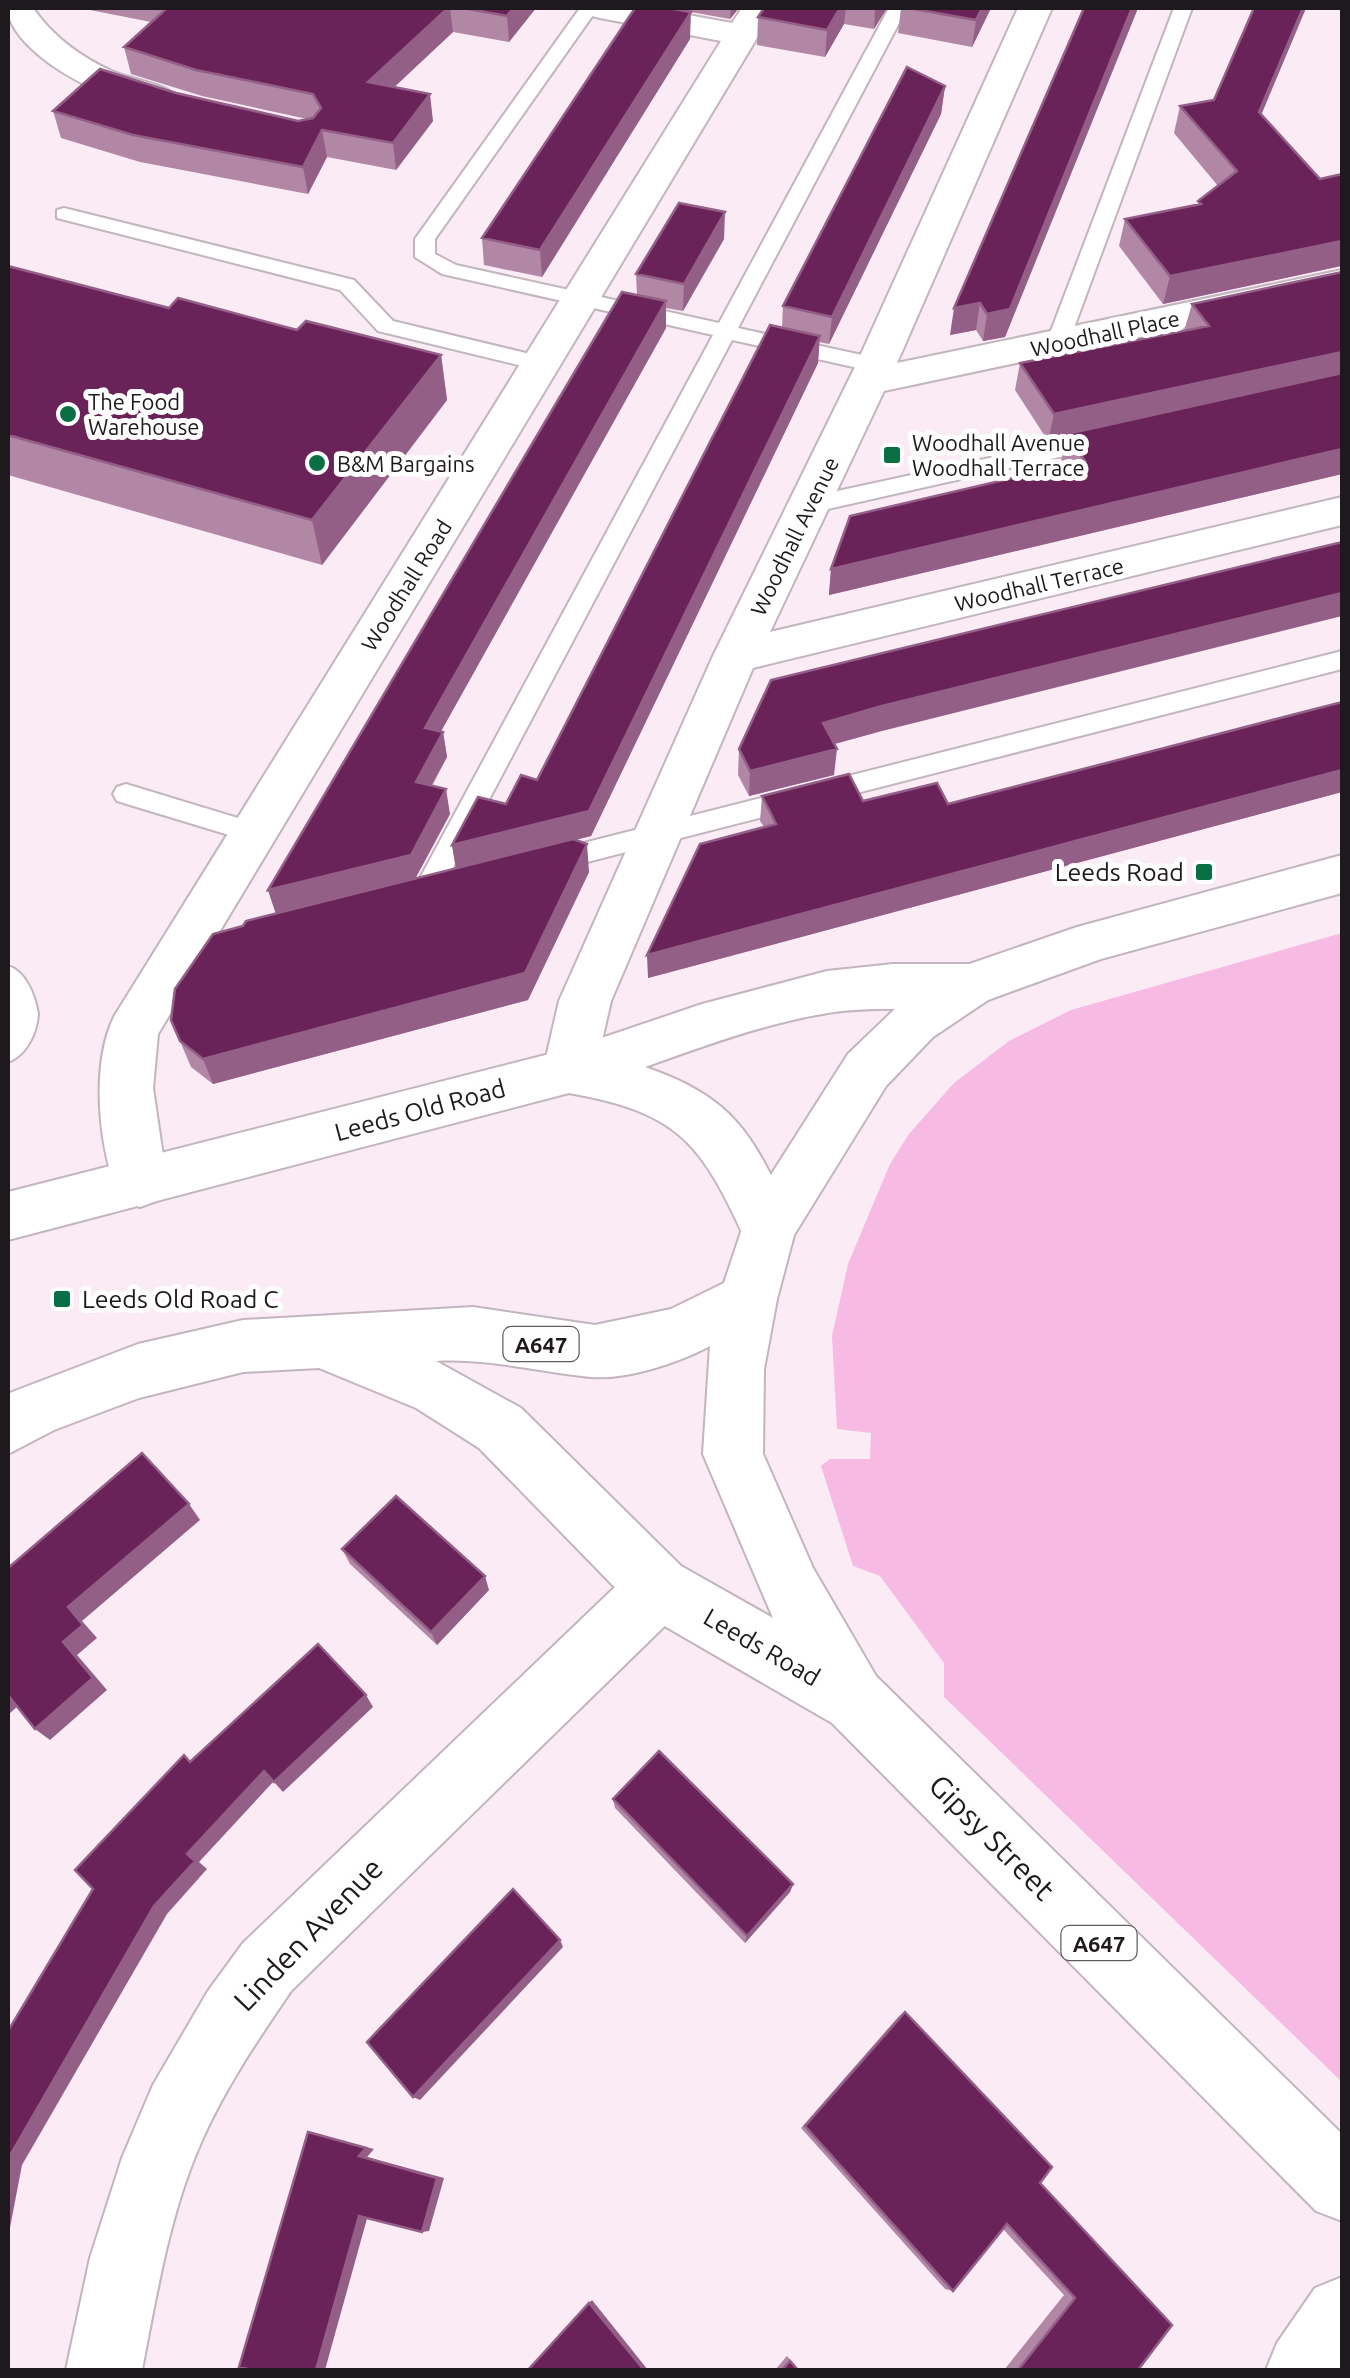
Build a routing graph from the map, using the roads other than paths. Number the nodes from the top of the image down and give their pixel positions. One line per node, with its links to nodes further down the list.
1 (17, 8): 8 (main road)
2 (589, 8): 11 (lane)
3 (600, 8): 7 (main road)
4 (898, 8): 12 (lane)
5 (1035, 8): 15 (main road, Woodhall Avenue)
6 (1184, 8): 13 (lane)
7 (750, 21): 11 (main road, Woodhall Road)
8 (200, 109)
9 (64, 214): 14 (lane)
10 (1342, 282): 13 (main road, Woodhall Place)
11 (581, 300): 12 (lane); 14 (main road, Woodhall Road)
12 (724, 332): 15 (lane); 26 (lane)
13 (1057, 344): 15 (main road, Woodhall Place)
14 (543, 364): 22 (main road, Woodhall Road)
15 (871, 373): 17 (main road, Woodhall Avenue)
16 (1133, 434): 17 (lane)
17 (810, 505): 19 (main road, Woodhall Avenue)
18 (1342, 511): 19 (main road, Woodhall Terrace)
19 (736, 656): 23 (main road, Woodhall Avenue)
20 (1342, 660): 23 (lane)
21 (126, 794): 22 (lane)
22 (252, 832): 31 (main road, Woodhall Road)
23 (657, 835): 24 (lane); 30 (main road, Woodhall Avenue)
24 (523, 868)
25 (1342, 874): 28 (main road, Leeds Road / A647)
26 (465, 882)
27 (8, 977): 29 (lane)
28 (970, 986): 30 (main road, Leeds Road); 33 (main road, Leeds Road / A647)
29 (8, 1050)
30 (570, 1071): 31 (main road, Leeds Old Road); 33 (main road, Leeds Old Road)
31 (140, 1182): 32 (main road, Leeds Old Road)
32 (8, 1216)
33 (768, 1228): 34 (main road, Leeds Road / A647)
34 (748, 1298): 35 (main road, Leeds Road / A647); 38 (main road, Leeds Road / A647)
35 (324, 1342): 36 (main road, Leeds Road / A647); 37 (main road, Leeds Road / A647)
36 (8, 1426)
37 (659, 1588): 38 (main road, Leeds Road / A647); 41 (main road, Linden Avenue)
38 (855, 1700): 39 (main road, Gipsy Street / A647)
39 (1342, 2185)
40 (1342, 2316): 42 (main road)
41 (104, 2370)
42 (1304, 2370)

